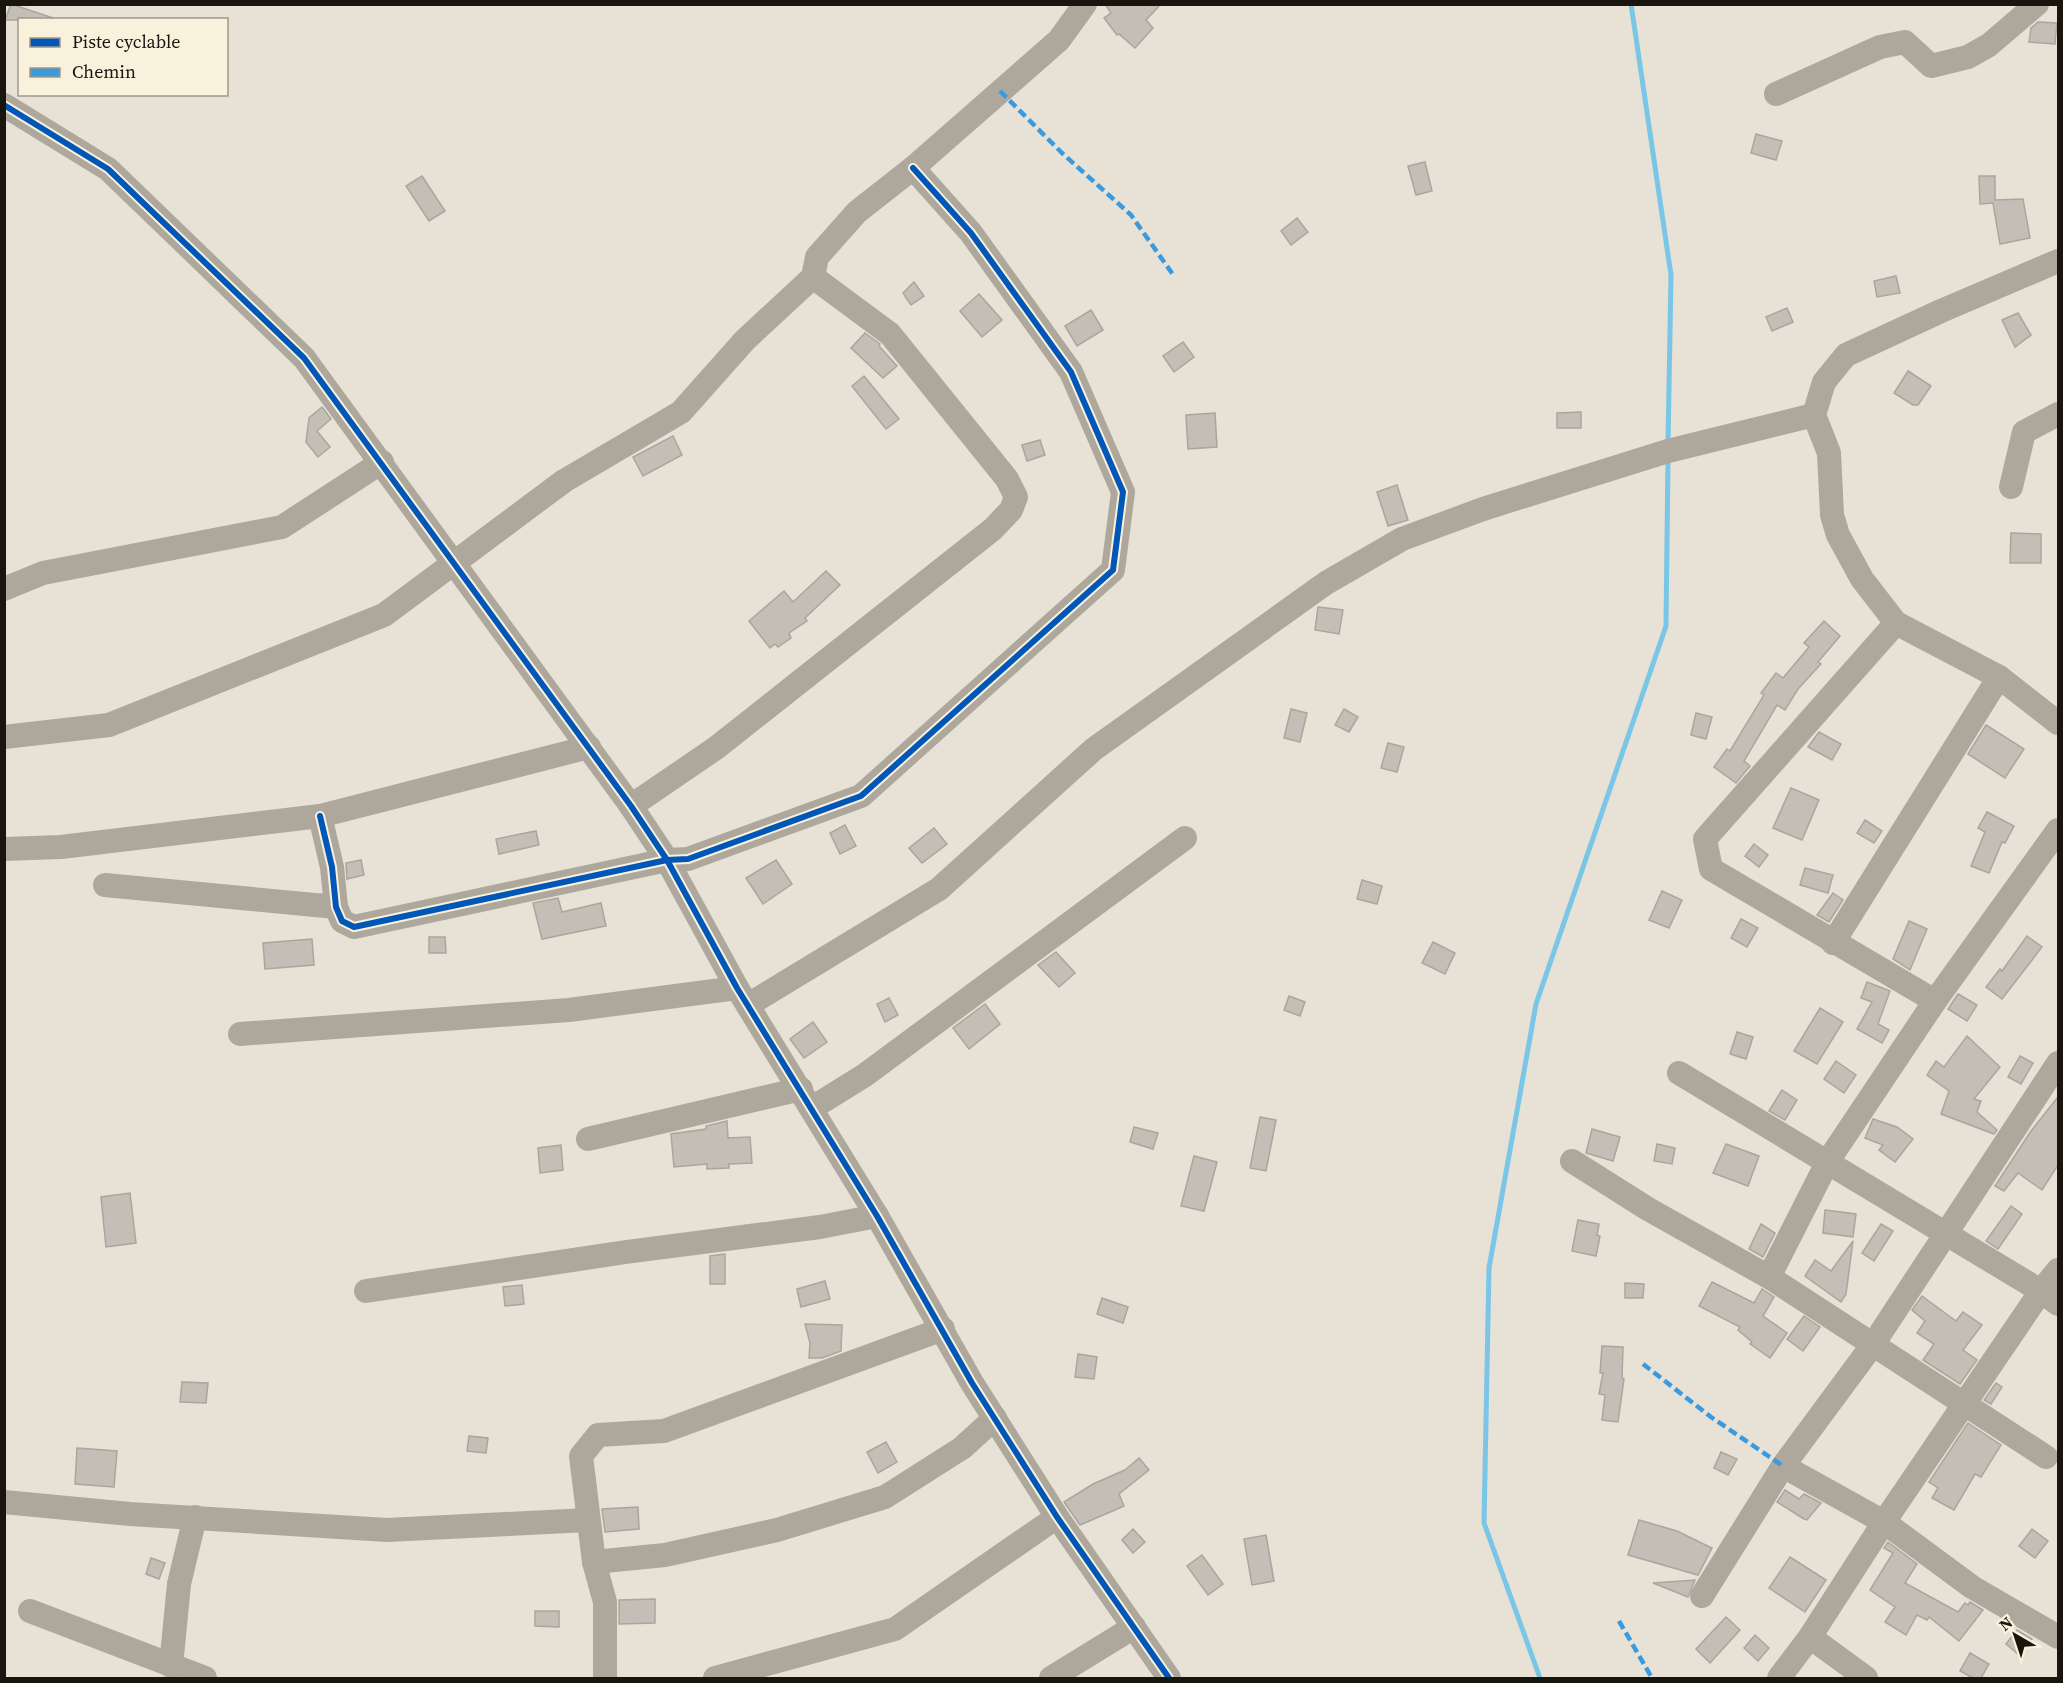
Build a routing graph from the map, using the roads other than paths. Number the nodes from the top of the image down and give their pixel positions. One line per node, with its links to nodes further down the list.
1 (1085, 4): 5 (street)
2 (2037, 4): 3 (street)
3 (1776, 94)
4 (4, 105): 10 (street)
5 (912, 168): 7 (street); 24 (street)
6 (2058, 261): 9 (street)
7 (813, 278): 12 (street); 19 (street)
8 (2058, 414): 11 (street)
9 (1814, 415): 14 (street); 28 (street)
10 (382, 462): 12 (street); 13 (street)
11 (2011, 487)
12 (455, 562): 17 (street); 18 (street)
13 (4, 589)
14 (1896, 623): 15 (street); 27 (street)
15 (1999, 677): 16 (street); 27 (street)
16 (2058, 723)
17 (4, 737)
18 (589, 747): 19 (street); 20 (street)
19 (631, 806): 24 (street)
20 (320, 816): 23 (street); 26 (street)
21 (2058, 830): 29 (street)
22 (1185, 838): 33 (street)
23 (4, 849)
24 (667, 860): 26 (street); 28 (street)
25 (105, 885): 26 (street)
26 (336, 907)
27 (1833, 943): 29 (street)
28 (742, 997): 30 (street); 33 (street)
29 (1935, 1000): 36 (street)
30 (240, 1034)
31 (2058, 1063): 38 (street)
32 (1680, 1073): 36 (street)
33 (807, 1099): 34 (street); 37 (street)
34 (588, 1139)
35 (1572, 1161): 40 (street)
36 (1828, 1161): 38 (street); 40 (street)
37 (877, 1216): 41 (street); 43 (street)
38 (1946, 1233): 42 (street); 44 (street)
39 (2058, 1270): 42 (street)
40 (1769, 1277): 44 (street)
41 (366, 1291)
42 (2050, 1298): 45 (street)
43 (943, 1329): 46 (street); 52 (street)
44 (1874, 1343): 45 (street); 48 (street)
45 (1964, 1404): 47 (street); 53 (street)
46 (995, 1418): 51 (street); 54 (street)
47 (2046, 1457)
48 (1783, 1466): 53 (street); 55 (street)
49 (4, 1502): 50 (street)
50 (195, 1517): 52 (street); 60 (street)
51 (1057, 1517): 57 (street); 63 (street)
52 (588, 1520): 54 (street)
53 (1884, 1522): 58 (street); 59 (street)
54 (594, 1562): 62 (street)
55 (1702, 1596)
56 (30, 1611): 60 (street)
57 (1134, 1627): 64 (street); 65 (street)
58 (1810, 1637): 66 (street); 67 (street)
59 (2058, 1637)
60 (171, 1666): 61 (street)
61 (205, 1678)
62 (605, 1678)
63 (715, 1678)
64 (1051, 1678)
65 (1169, 1678)
66 (1779, 1678)
67 (1866, 1678)

